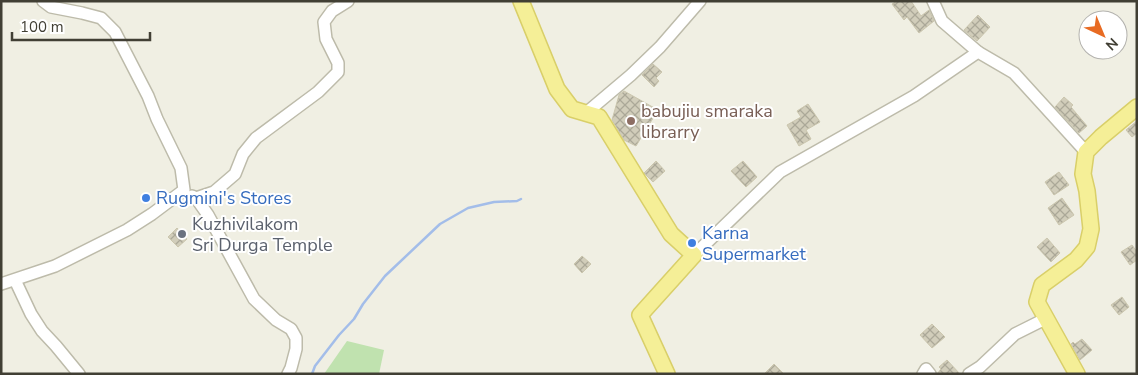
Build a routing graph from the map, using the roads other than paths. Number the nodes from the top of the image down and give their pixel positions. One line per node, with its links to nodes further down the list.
1 (43, 1): 10 (street)
2 (348, 1): 11 (street)
3 (522, 1): 8 (main road)
4 (700, 1): 8 (street)
5 (933, 1): 6 (street)
6 (978, 52): 9 (street); 12 (street)
7 (1137, 107): 9 (main road)
8 (586, 113): 12 (main road)
9 (1086, 152): 15 (main road)
10 (184, 190): 11 (street); 13 (street)
11 (196, 198): 17 (street)
12 (694, 256): 18 (main road)
13 (14, 280): 14 (street); 16 (street)
14 (1, 284)
15 (1047, 318): 21 (street); 22 (main road)
16 (79, 374)
17 (288, 374)
18 (667, 374)
19 (923, 374): 20 (street)
20 (930, 374)
21 (969, 374)
22 (1077, 374)

